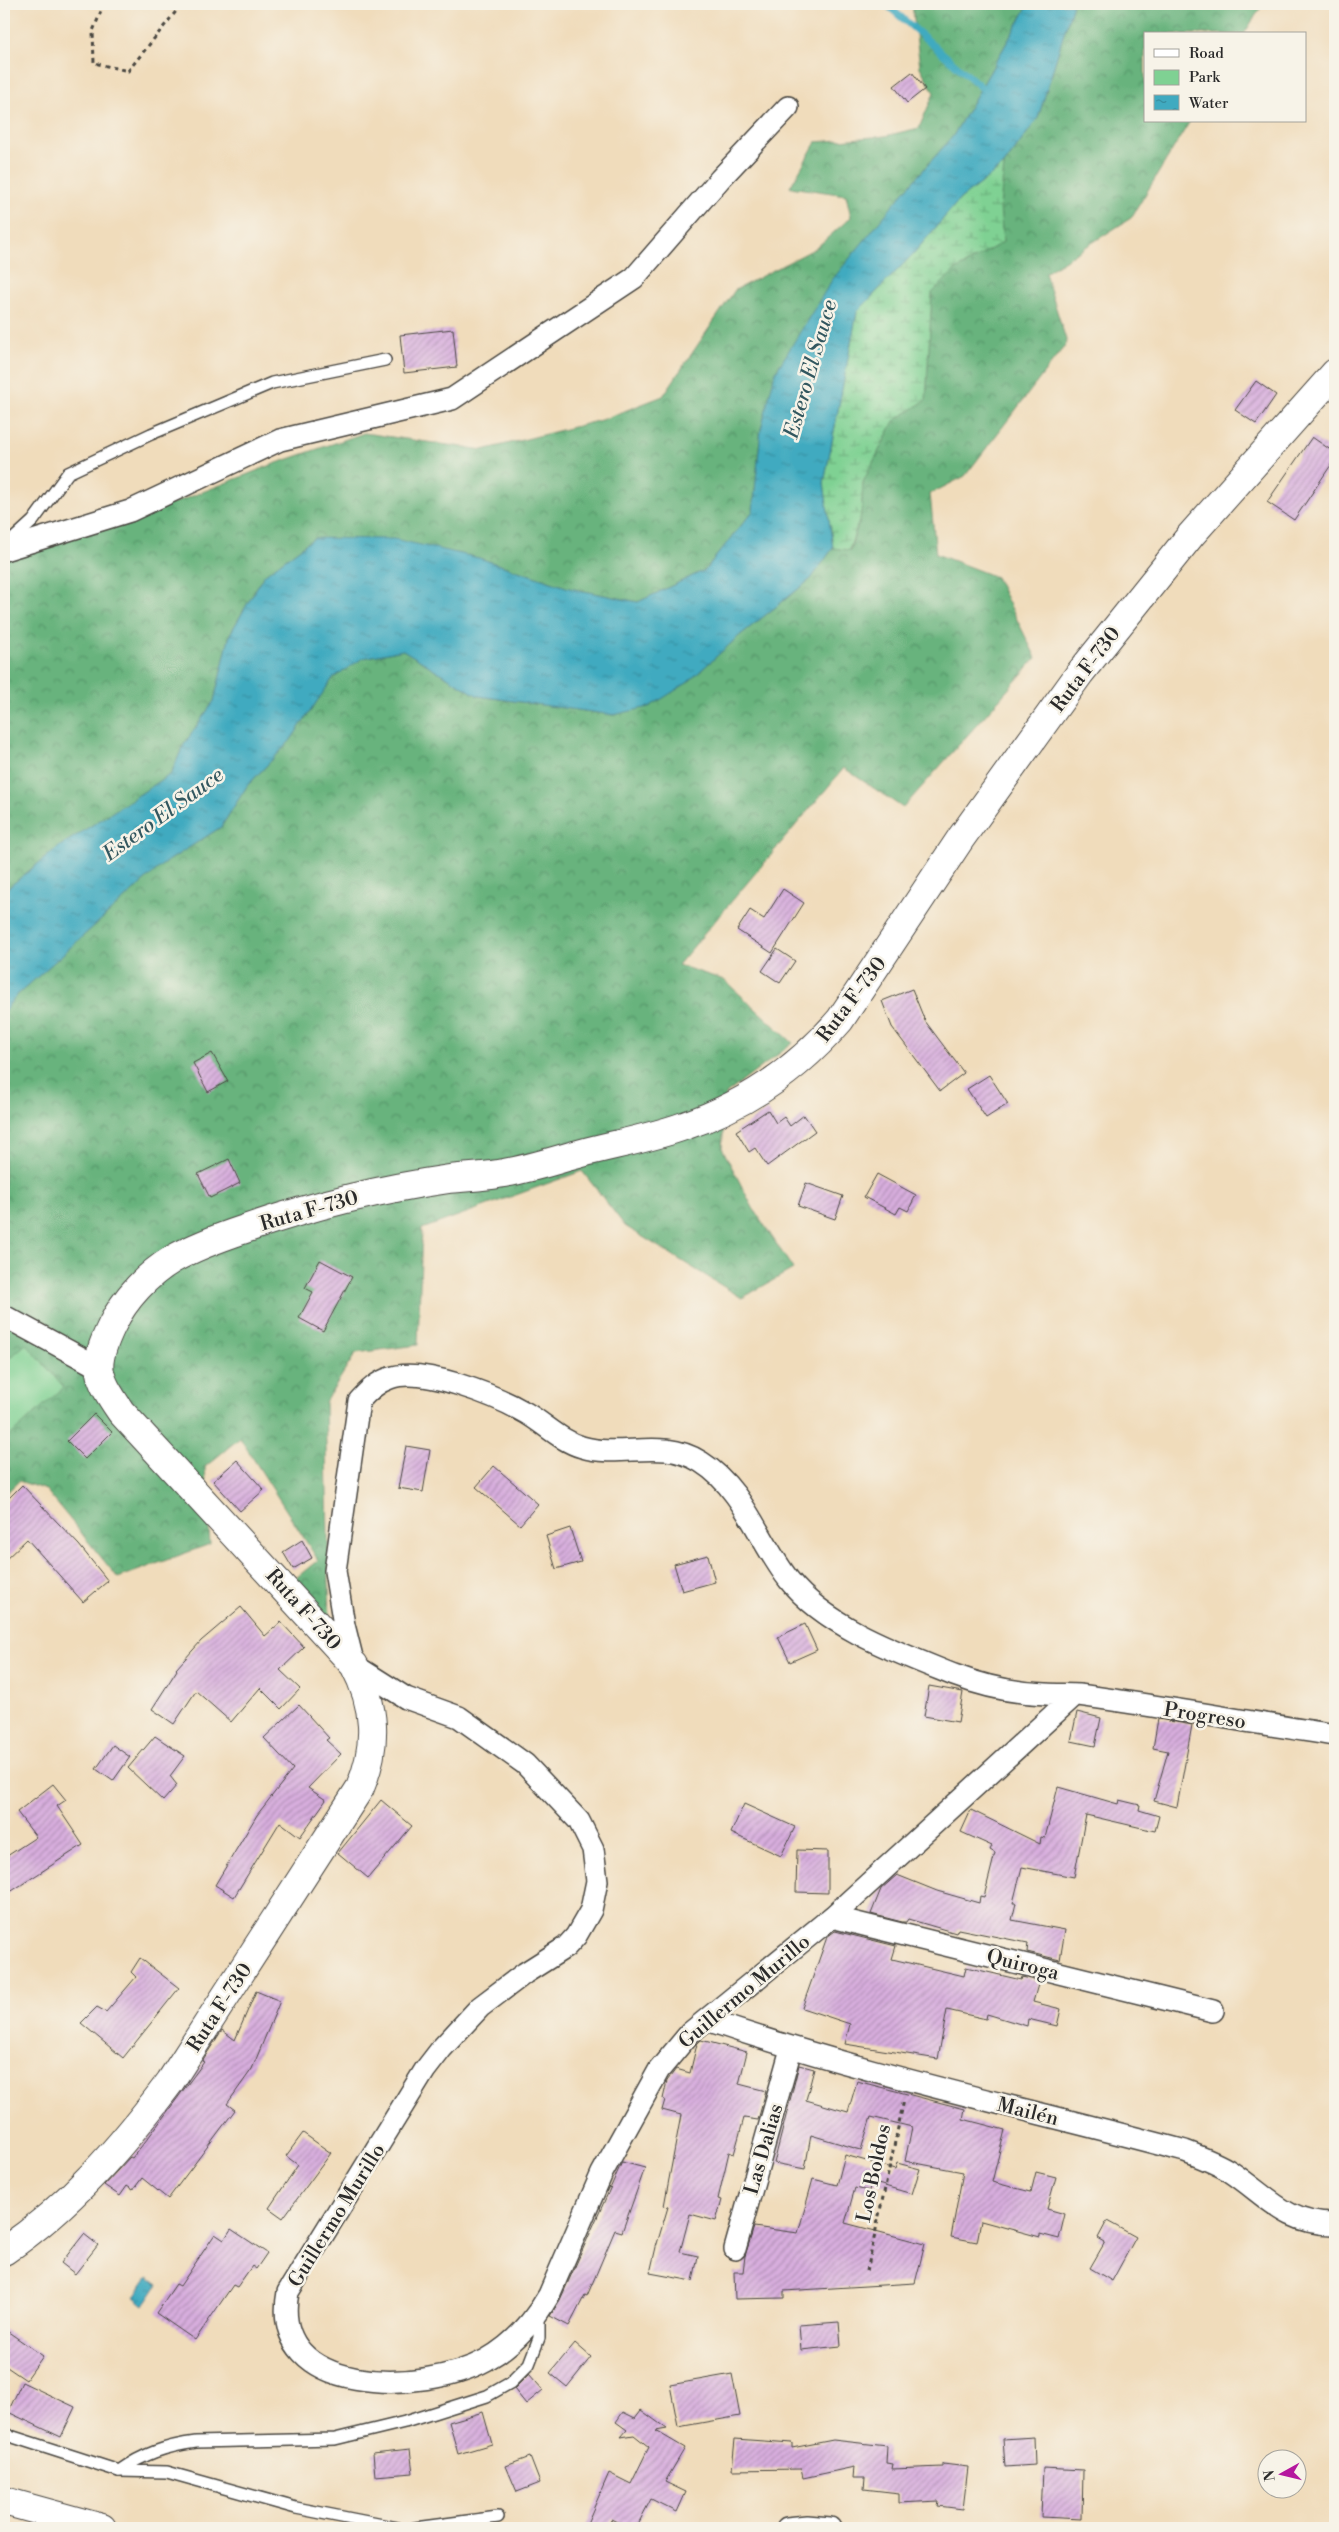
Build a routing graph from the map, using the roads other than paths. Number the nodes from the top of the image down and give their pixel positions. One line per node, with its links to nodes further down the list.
1 (788, 107): 4 (street)
2 (385, 360): 4 (lane)
3 (1335, 373): 6 (street, Ruta F-730)
4 (4, 549)
5 (4, 1316): 6 (street)
6 (98, 1367): 7 (street, Ruta F-730)
7 (354, 1665): 8 (street, Progreso); 16 (street, Ruta F-730); 17 (street, Guillermo Murillo)
8 (1075, 1694): 9 (street, Progreso); 10 (street, Guillermo Murillo)
9 (1335, 1735)
10 (832, 1916): 11 (street, Quiroga); 12 (street, Guillermo Murillo)
11 (1213, 2011)
12 (707, 2020): 13 (street, Mailén); 17 (street, Guillermo Murillo)
13 (791, 2049): 14 (street, Mailén); 15 (street, Las Dalias)
14 (1335, 2224)
15 (735, 2249)
16 (4, 2252)
17 (539, 2312): 19 (lane)
18 (4, 2434): 19 (lane)
19 (119, 2471): 23 (lane)
20 (4, 2501): 22 (street)
21 (498, 2517): 24 (lane)
22 (102, 2528)
23 (398, 2528)
24 (416, 2528)
25 (787, 2528): 26 (street)
26 (830, 2528)

